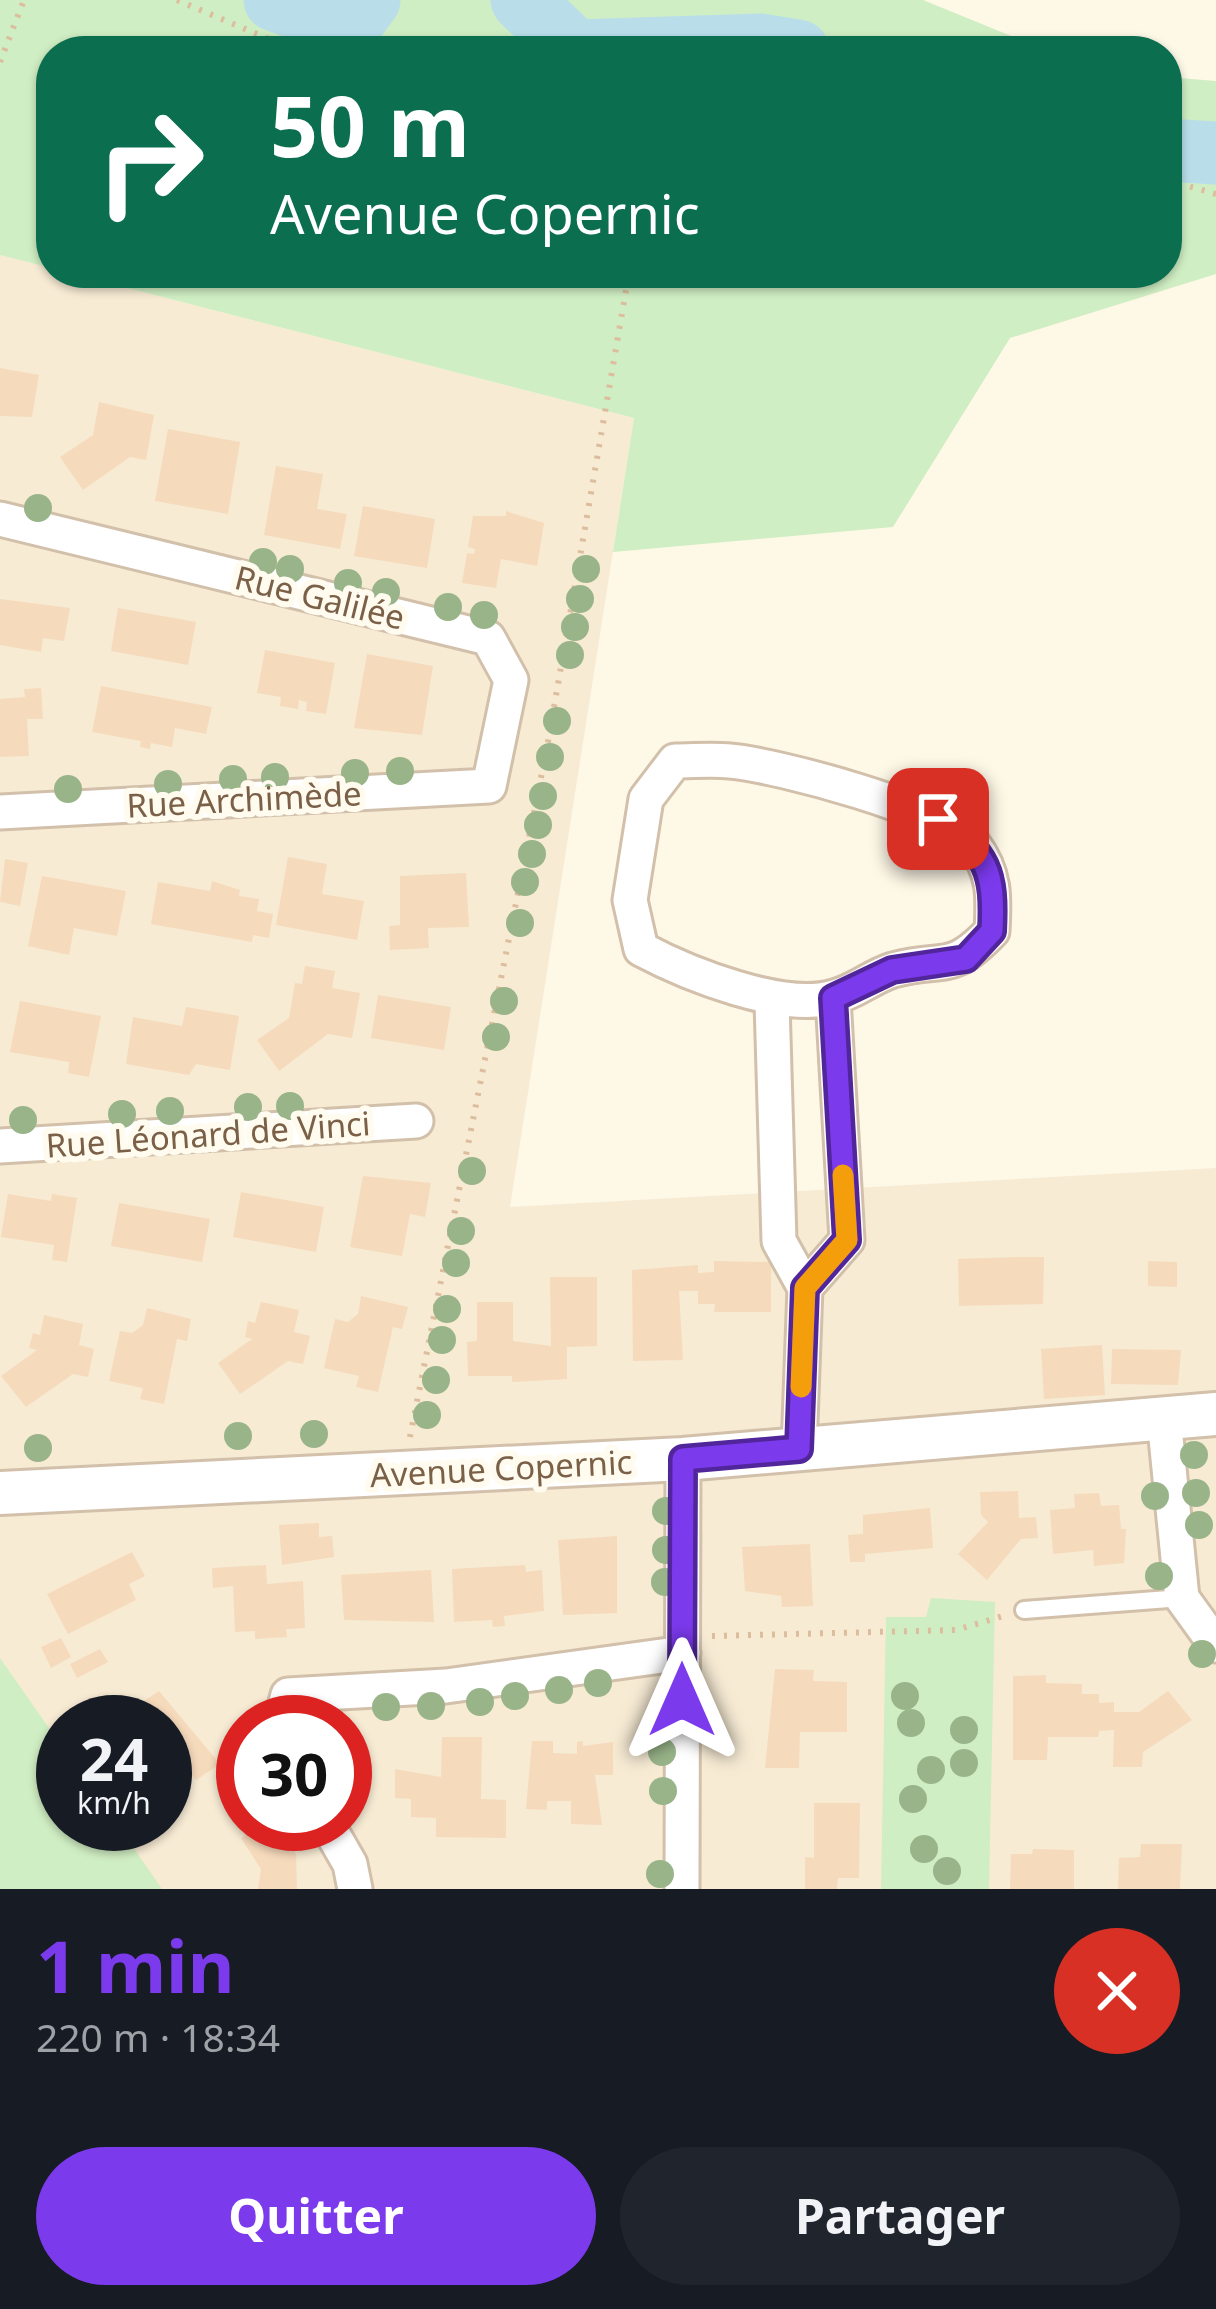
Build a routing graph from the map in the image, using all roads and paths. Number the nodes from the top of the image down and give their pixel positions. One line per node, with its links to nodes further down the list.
1 (25, 0): 4 (path)
2 (177, 0): 3 (path)
3 (262, 36)
4 (0, 62)
5 (1182, 184): 6 (path)
6 (1216, 194)
7 (626, 288): 20 (path)
8 (0, 519): 9 (street, Rue Galilée)
9 (489, 786): 10 (street, Rue Archimède)
10 (0, 812)
11 (833, 998): 12 (street); 12 (street); 15 (street)
12 (772, 1002): 15 (street)
13 (416, 1121): 14 (street, Rue Léonard de Vinci)
14 (0, 1146)
15 (805, 1288): 18 (street)
16 (1216, 1414): 17 (street, Avenue Copernic)
17 (1164, 1418): 18 (street, Avenue Copernic); 22 (street)
18 (799, 1449): 19 (street, Avenue Copernic)
19 (683, 1459): 20 (street, Avenue Copernic); 24 (street)
20 (409, 1473): 21 (street, Avenue Copernic)
21 (0, 1493)
22 (1182, 1598): 23 (lane); 25 (street)
23 (1024, 1610): 24 (path)
24 (683, 1645): 26 (street); 29 (street)
25 (1216, 1645)
26 (288, 1695)
27 (343, 1851): 28 (street)
28 (355, 1889)
29 (682, 1889)

